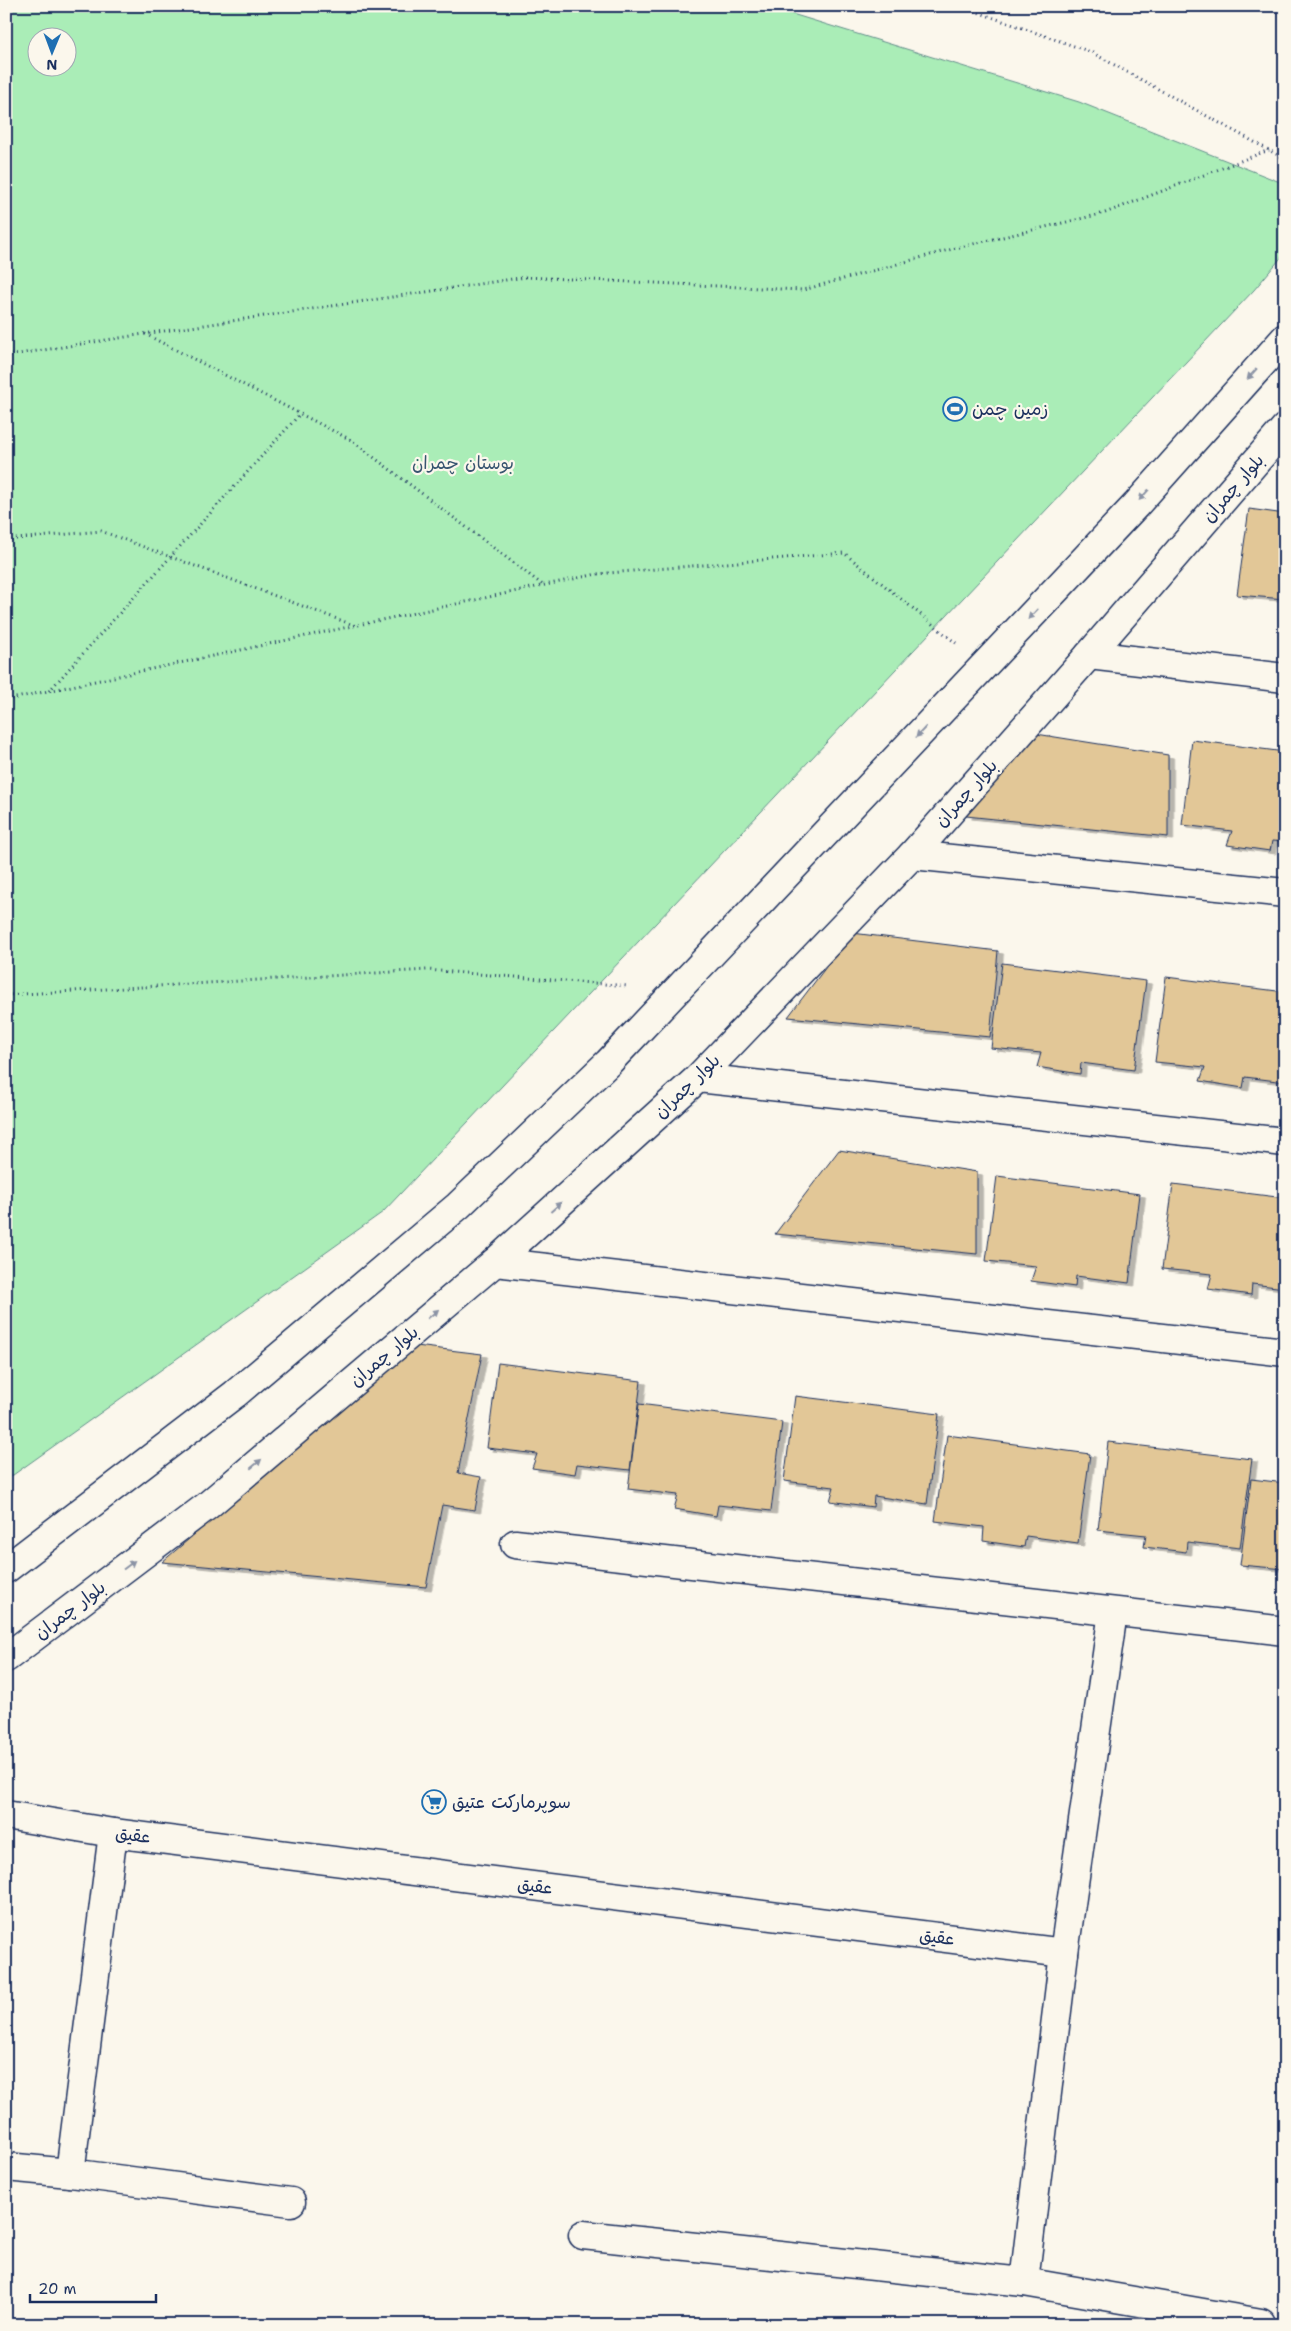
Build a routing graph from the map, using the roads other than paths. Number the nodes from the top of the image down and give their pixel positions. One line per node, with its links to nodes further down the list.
1 (1285, 338): 12 (street, one-way to 12)
2 (1285, 428): 3 (street, بلوار چمران)
3 (1089, 655): 4 (street); 5 (street, بلوار چمران)
4 (1285, 678)
5 (912, 855): 6 (street); 7 (street, بلوار چمران)
6 (1285, 893)
7 (698, 1078): 8 (street); 9 (street, بلوار چمران, one-way to 7)
8 (1285, 1142)
9 (495, 1262): 10 (street); 15 (street, بلوار چمران, one-way to 9)
10 (1285, 1352)
11 (515, 1544): 13 (street)
12 (6, 1569)
13 (1113, 1612): 14 (street); 18 (street)
14 (1285, 1631)
15 (6, 1658)
16 (6, 1815): 17 (street, عقیق)
17 (113, 1832): 18 (street, عقیق); 20 (street)
18 (1064, 1953): 23 (street)
19 (6, 2168): 20 (street)
20 (70, 2173): 21 (street)
21 (291, 2202)
22 (583, 2235): 23 (street)
23 (1024, 2282): 24 (street)
24 (1261, 2323)

